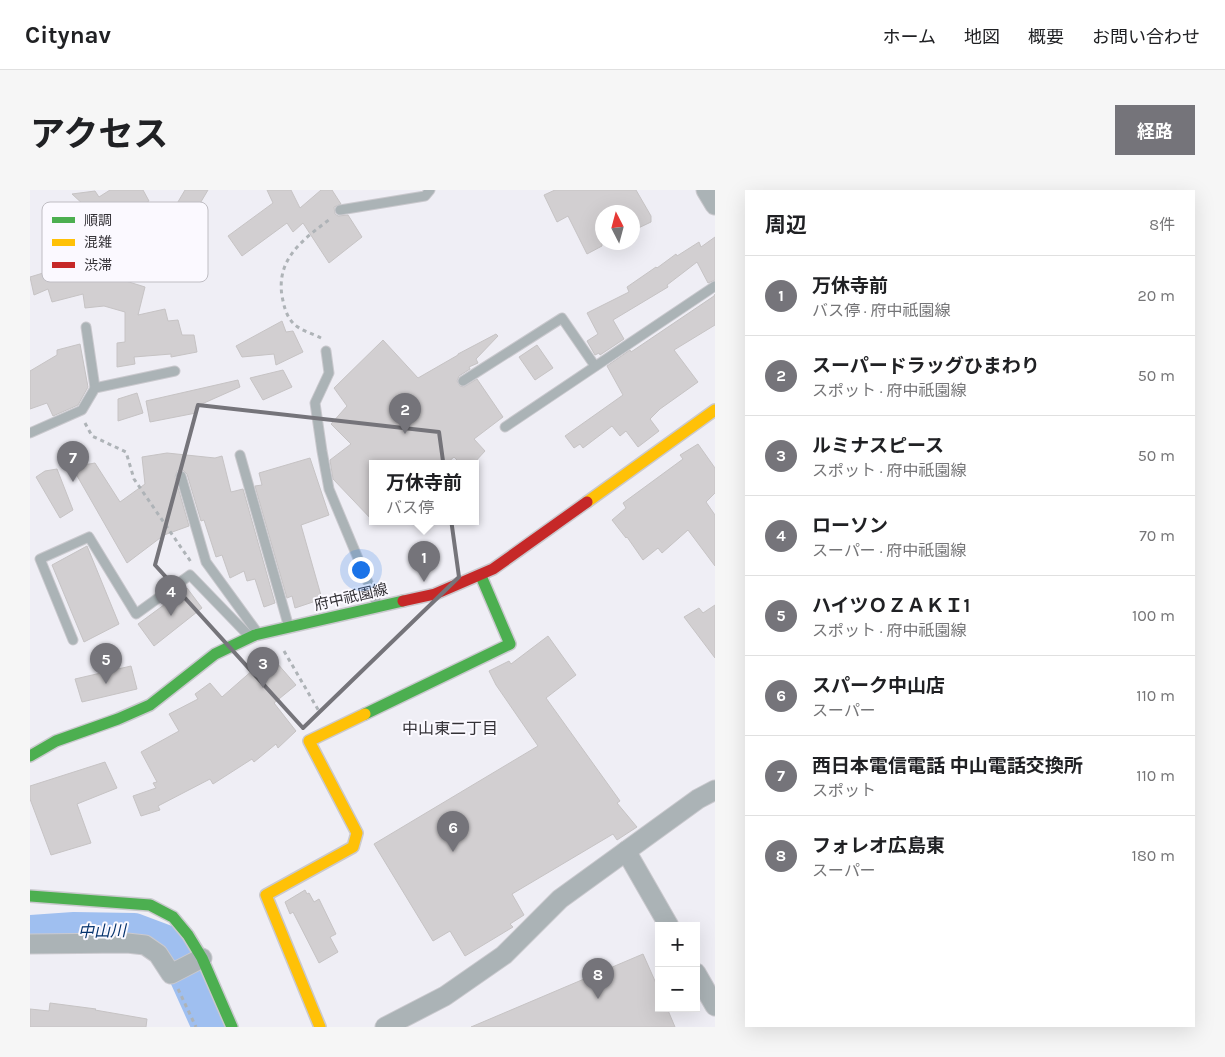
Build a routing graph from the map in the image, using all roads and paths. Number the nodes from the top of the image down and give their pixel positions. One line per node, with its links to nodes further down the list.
1 (430, 190): 4 (lane)
2 (706, 190): 3 (street)
3 (715, 205)
4 (340, 210): 7 (path)
5 (715, 286): 8 (lane)
6 (86, 327): 11 (lane)
7 (326, 351): 20 (lane)
8 (595, 366): 10 (lane); 14 (lane)
9 (175, 371): 11 (lane)
10 (463, 381)
11 (95, 388): 13 (lane)
12 (715, 410): 19 (street, 府中祇園線)
13 (79, 411): 15 (lane); 18 (path)
14 (505, 427)
15 (30, 434)
16 (240, 455): 21 (lane)
17 (181, 476): 23 (lane)
18 (196, 569)
19 (481, 576): 20 (street, 府中祇園線); 25 (street)
20 (378, 607): 21 (street, 府中祇園線)
21 (289, 627): 22 (street, 府中祇園線)
22 (272, 631): 23 (street, 府中祇園線); 25 (path)
23 (255, 636): 24 (lane); 26 (street, 府中祇園線)
24 (73, 640)
25 (330, 730): 38 (street)
26 (32, 752)
27 (715, 790): 28 (street)
28 (626, 851): 30 (street); 39 (street)
29 (30, 896): 32 (street)
30 (667, 922)
31 (30, 944): 33 (street)
32 (199, 960): 33 (street); 37 (street)
33 (174, 972): 36 (path)
34 (700, 980): 35 (street)
35 (715, 1006)
36 (196, 1027)
37 (232, 1027)
38 (320, 1027)
39 (385, 1027)

